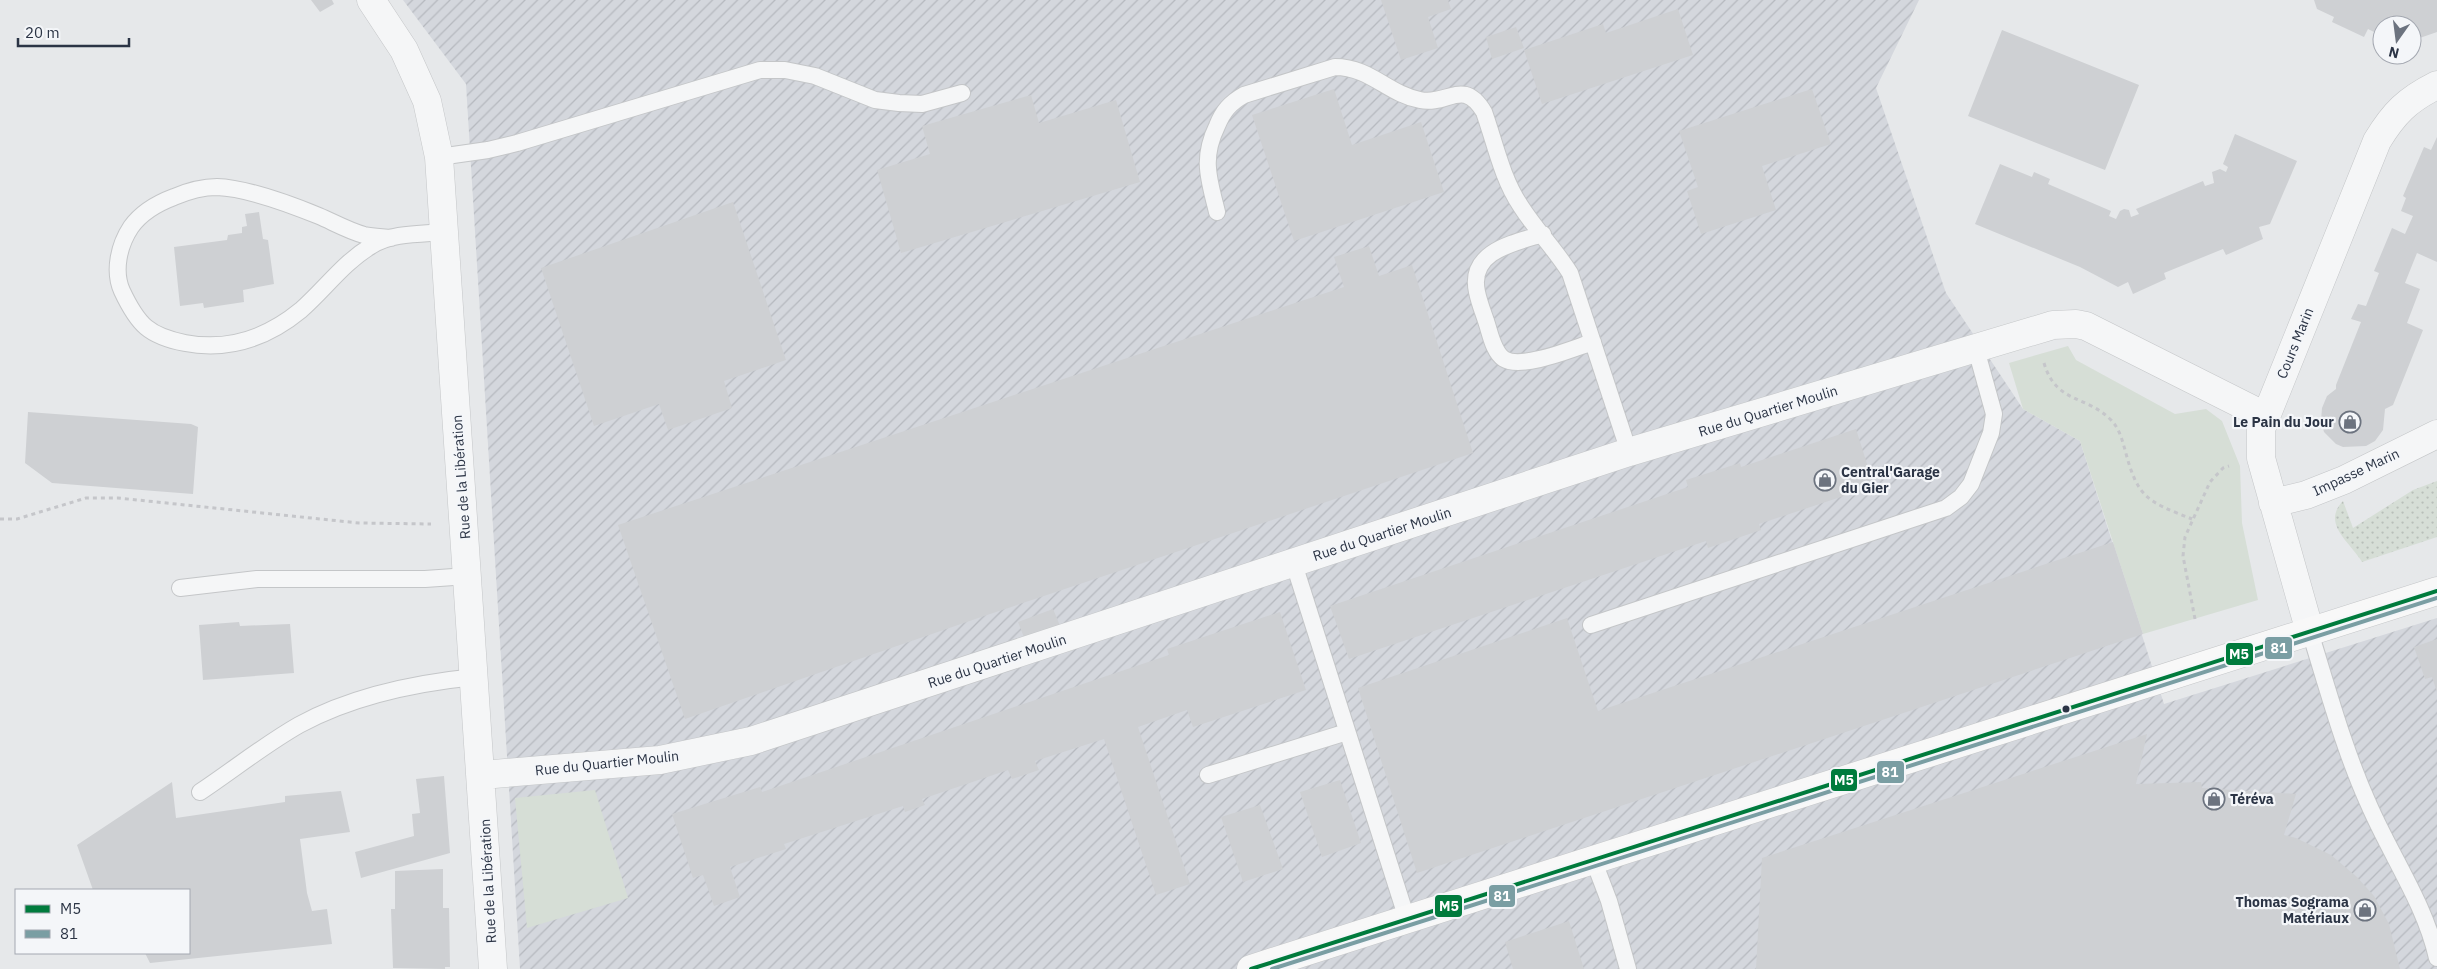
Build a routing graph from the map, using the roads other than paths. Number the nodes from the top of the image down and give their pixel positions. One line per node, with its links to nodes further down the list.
1 (371, 0): 4 (street, Rue de la Libération)
2 (2437, 85): 11 (street, Cours Marin)
3 (962, 93): 4 (lane)
4 (439, 157): 6 (street, Rue de la Libération)
5 (1217, 212): 7 (lane)
6 (444, 232): 8 (lane); 16 (street, Rue de la Libération)
7 (1543, 234): 9 (lane); 9 (lane)
8 (391, 238): 8 (lane)
9 (1593, 342): 13 (lane)
10 (1976, 349): 11 (street, Rue du Quartier Moulin); 13 (street, Rue du Quartier Moulin); 19 (lane)
11 (2265, 416): 14 (street, Cours Marin)
12 (2437, 434): 14 (street, Impasse Marin)
13 (1629, 452): 15 (street, Rue du Quartier Moulin)
14 (2273, 503): 20 (street, Cours Marin)
15 (1294, 564): 22 (lane); 23 (street, Rue du Quartier Moulin)
16 (468, 576): 17 (lane); 21 (street, Rue de la Libération)
17 (180, 588)
18 (2437, 591): 20 (main road)
19 (1591, 626)
20 (2310, 632): 26 (main road); 28 (lane)
21 (475, 677): 23 (street, Rue de la Libération); 25 (lane)
22 (1347, 732): 24 (lane); 27 (lane)
23 (482, 775): 29 (street, Rue de la Libération)
24 (1208, 775)
25 (200, 792)
26 (1593, 859): 27 (main road); 31 (lane)
27 (1407, 919): 30 (main road)
28 (2437, 958)
29 (493, 969)
30 (1251, 969)
31 (1628, 969)

